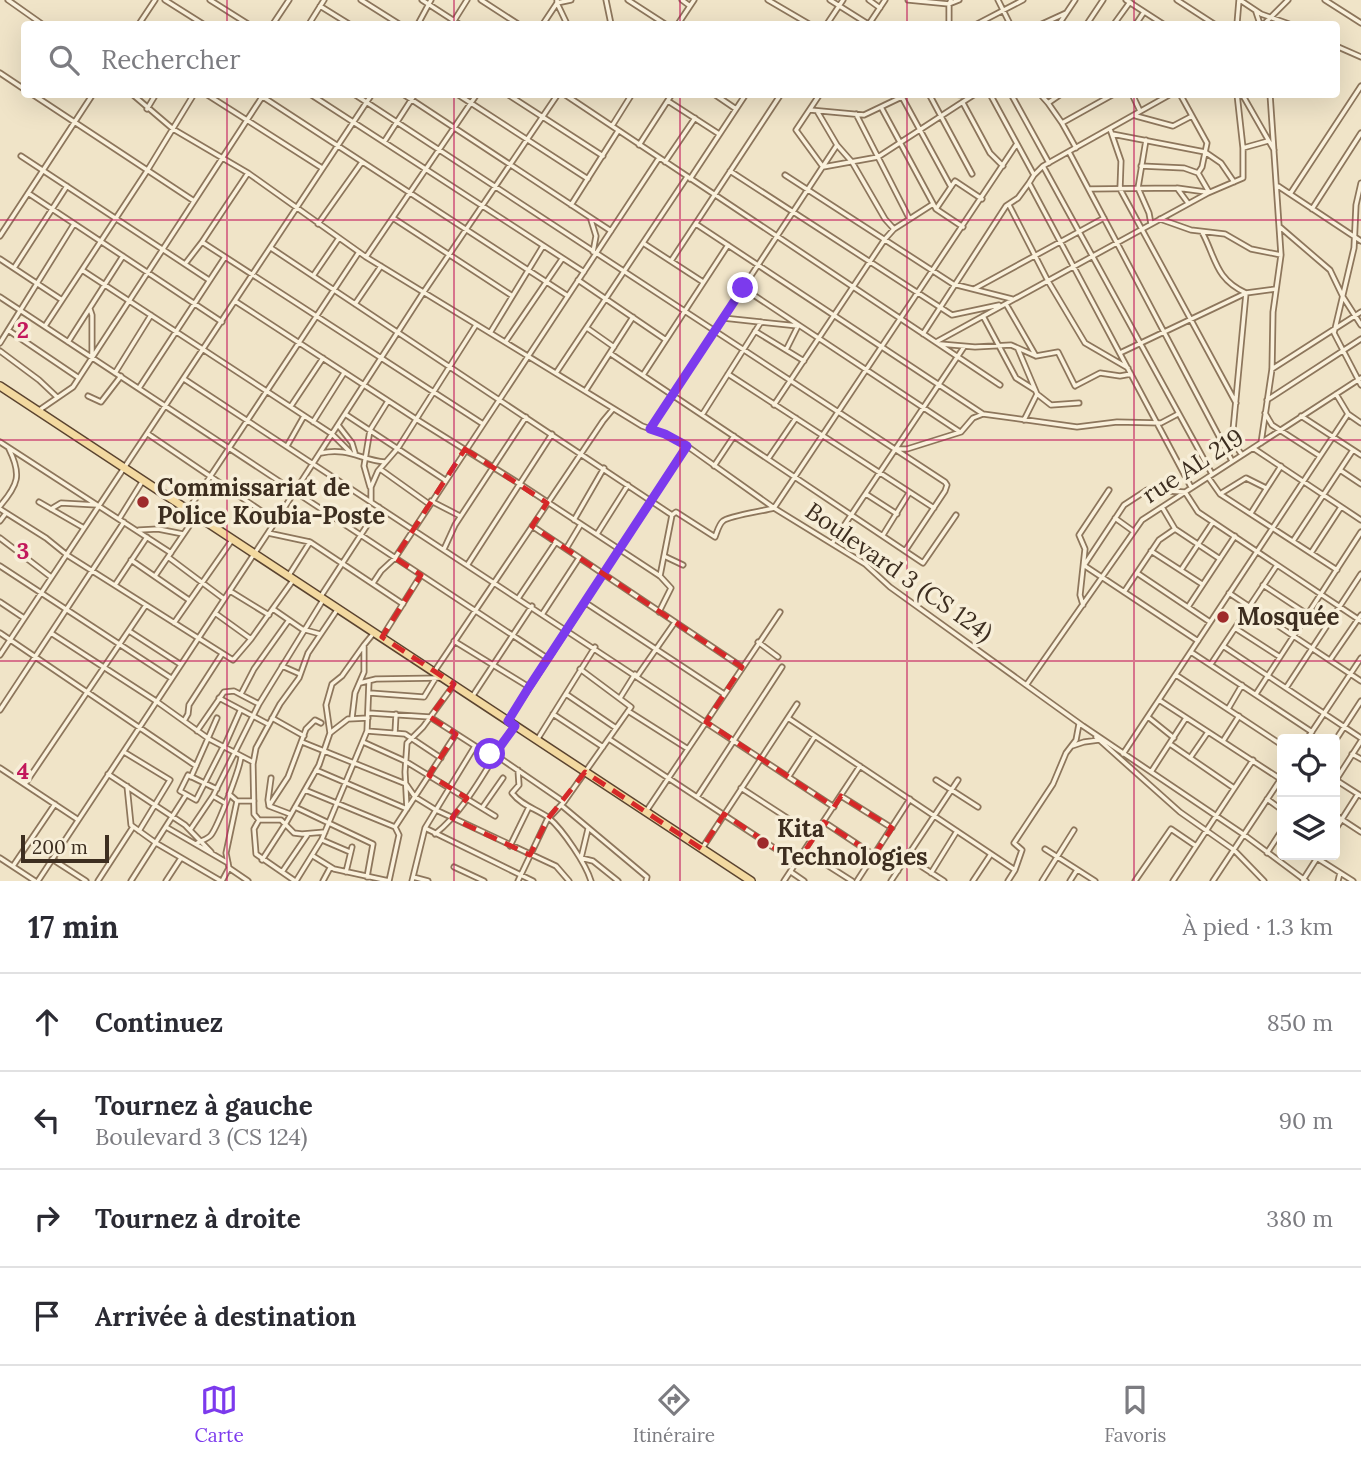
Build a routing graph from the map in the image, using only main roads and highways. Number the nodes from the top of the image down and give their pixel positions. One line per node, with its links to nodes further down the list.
1 (0, 386): 2 (main road)
2 (751, 881)

